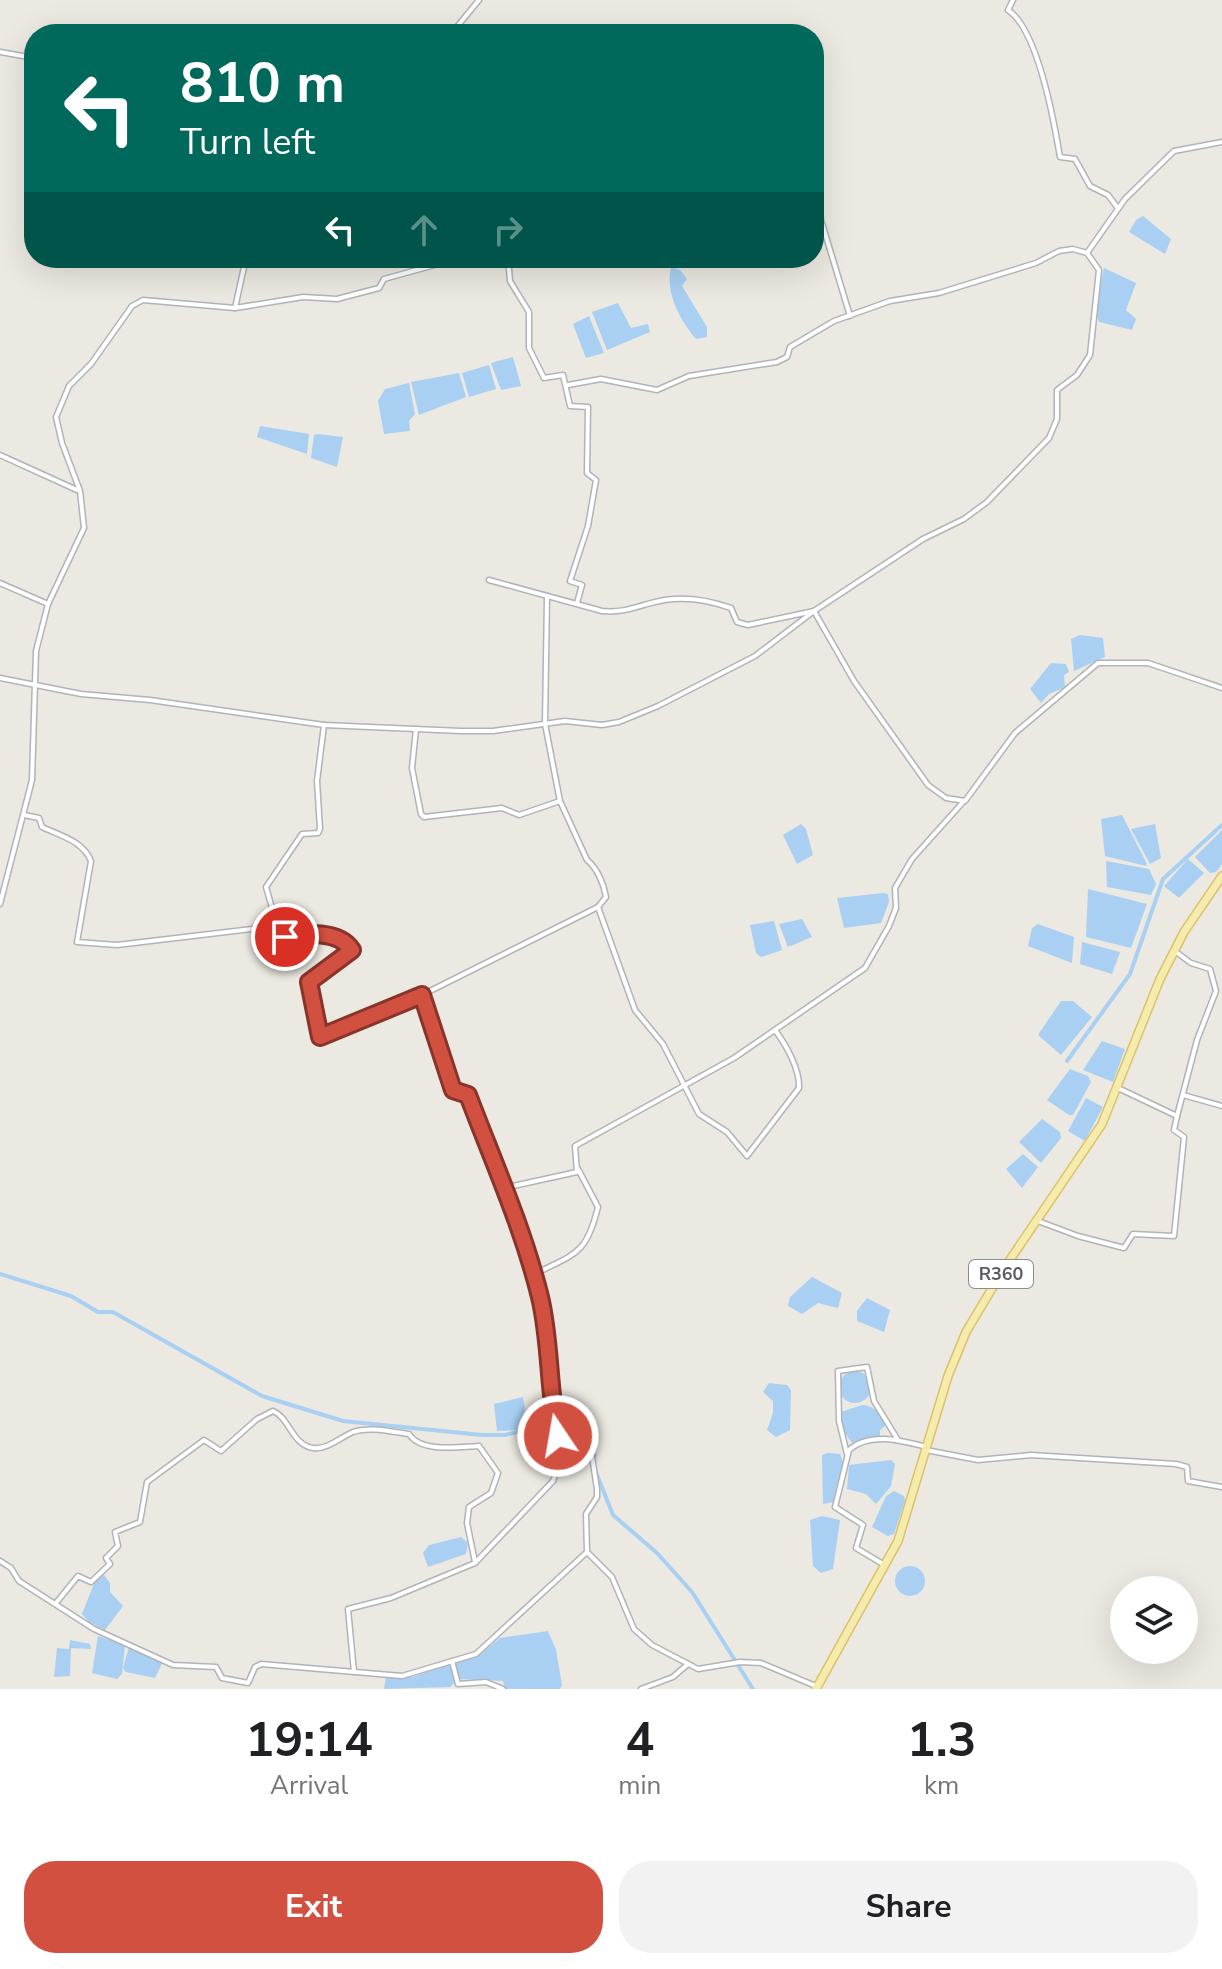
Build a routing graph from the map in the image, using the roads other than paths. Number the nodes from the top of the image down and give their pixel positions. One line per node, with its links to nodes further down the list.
1 (479, 0): 3 (street)
2 (1013, 0): 7 (street)
3 (459, 24)
4 (0, 52): 5 (street)
5 (24, 56)
6 (1222, 142): 7 (street)
7 (1117, 207): 9 (street)
8 (824, 230): 14 (street)
9 (1087, 253): 14 (street); 23 (street)
10 (244, 268): 13 (street)
11 (424, 268): 13 (street)
12 (509, 268): 15 (street)
13 (235, 308): 17 (street)
14 (850, 316): 15 (street)
15 (568, 385): 21 (street)
16 (0, 455): 17 (street)
17 (80, 491): 22 (street)
18 (489, 580): 20 (street)
19 (0, 583): 22 (street)
20 (547, 596): 21 (street); 27 (street)
21 (577, 603): 23 (street)
22 (48, 604): 25 (street)
23 (814, 611): 27 (street); 31 (street)
24 (0, 678): 25 (street)
25 (37, 687): 28 (street); 32 (street)
26 (1222, 688): 31 (street)
27 (545, 724): 29 (street); 30 (street)
28 (324, 725): 29 (street); 37 (street)
29 (416, 729): 30 (street)
30 (560, 801): 36 (street)
31 (965, 801): 42 (street)
32 (24, 815): 34 (street); 37 (street)
33 (1222, 876): 38 (main road, R360)
34 (2, 883): 35 (street)
35 (0, 904)
36 (598, 907): 39 (street); 43 (street)
37 (278, 926): 39 (street)
38 (1174, 951): 40 (street); 44 (main road, R360)
39 (422, 995): 49 (street)
40 (1212, 1001): 41 (street); 45 (street)
41 (1222, 1003)
42 (775, 1030): 43 (street); 43 (street)
43 (683, 1087): 48 (street)
44 (1118, 1088): 47 (street); 50 (main road, R360)
45 (1183, 1095): 46 (street); 47 (street)
46 (1222, 1106)
47 (1177, 1116): 50 (street)
48 (578, 1169): 49 (street); 51 (street)
49 (504, 1188): 51 (street)
50 (1038, 1221): 54 (main road, R360)
51 (533, 1275): 52 (street)
52 (558, 1436): 57 (street); 59 (street)
53 (898, 1440): 54 (street); 55 (street); 55 (street)
54 (926, 1448): 56 (street); 60 (main road, R360)
55 (848, 1456): 60 (street)
56 (1222, 1487)
57 (587, 1552): 62 (street); 63 (street)
58 (0, 1561): 61 (street)
59 (475, 1563): 61 (street); 64 (street)
60 (886, 1566): 66 (main road, R360)
61 (56, 1603): 65 (street)
62 (452, 1661): 64 (street); 68 (street)
63 (688, 1664): 66 (street); 69 (street)
64 (354, 1672): 65 (street)
65 (248, 1683): 67 (street)
66 (817, 1688)
67 (242, 1689)
68 (503, 1689)
69 (641, 1689)

